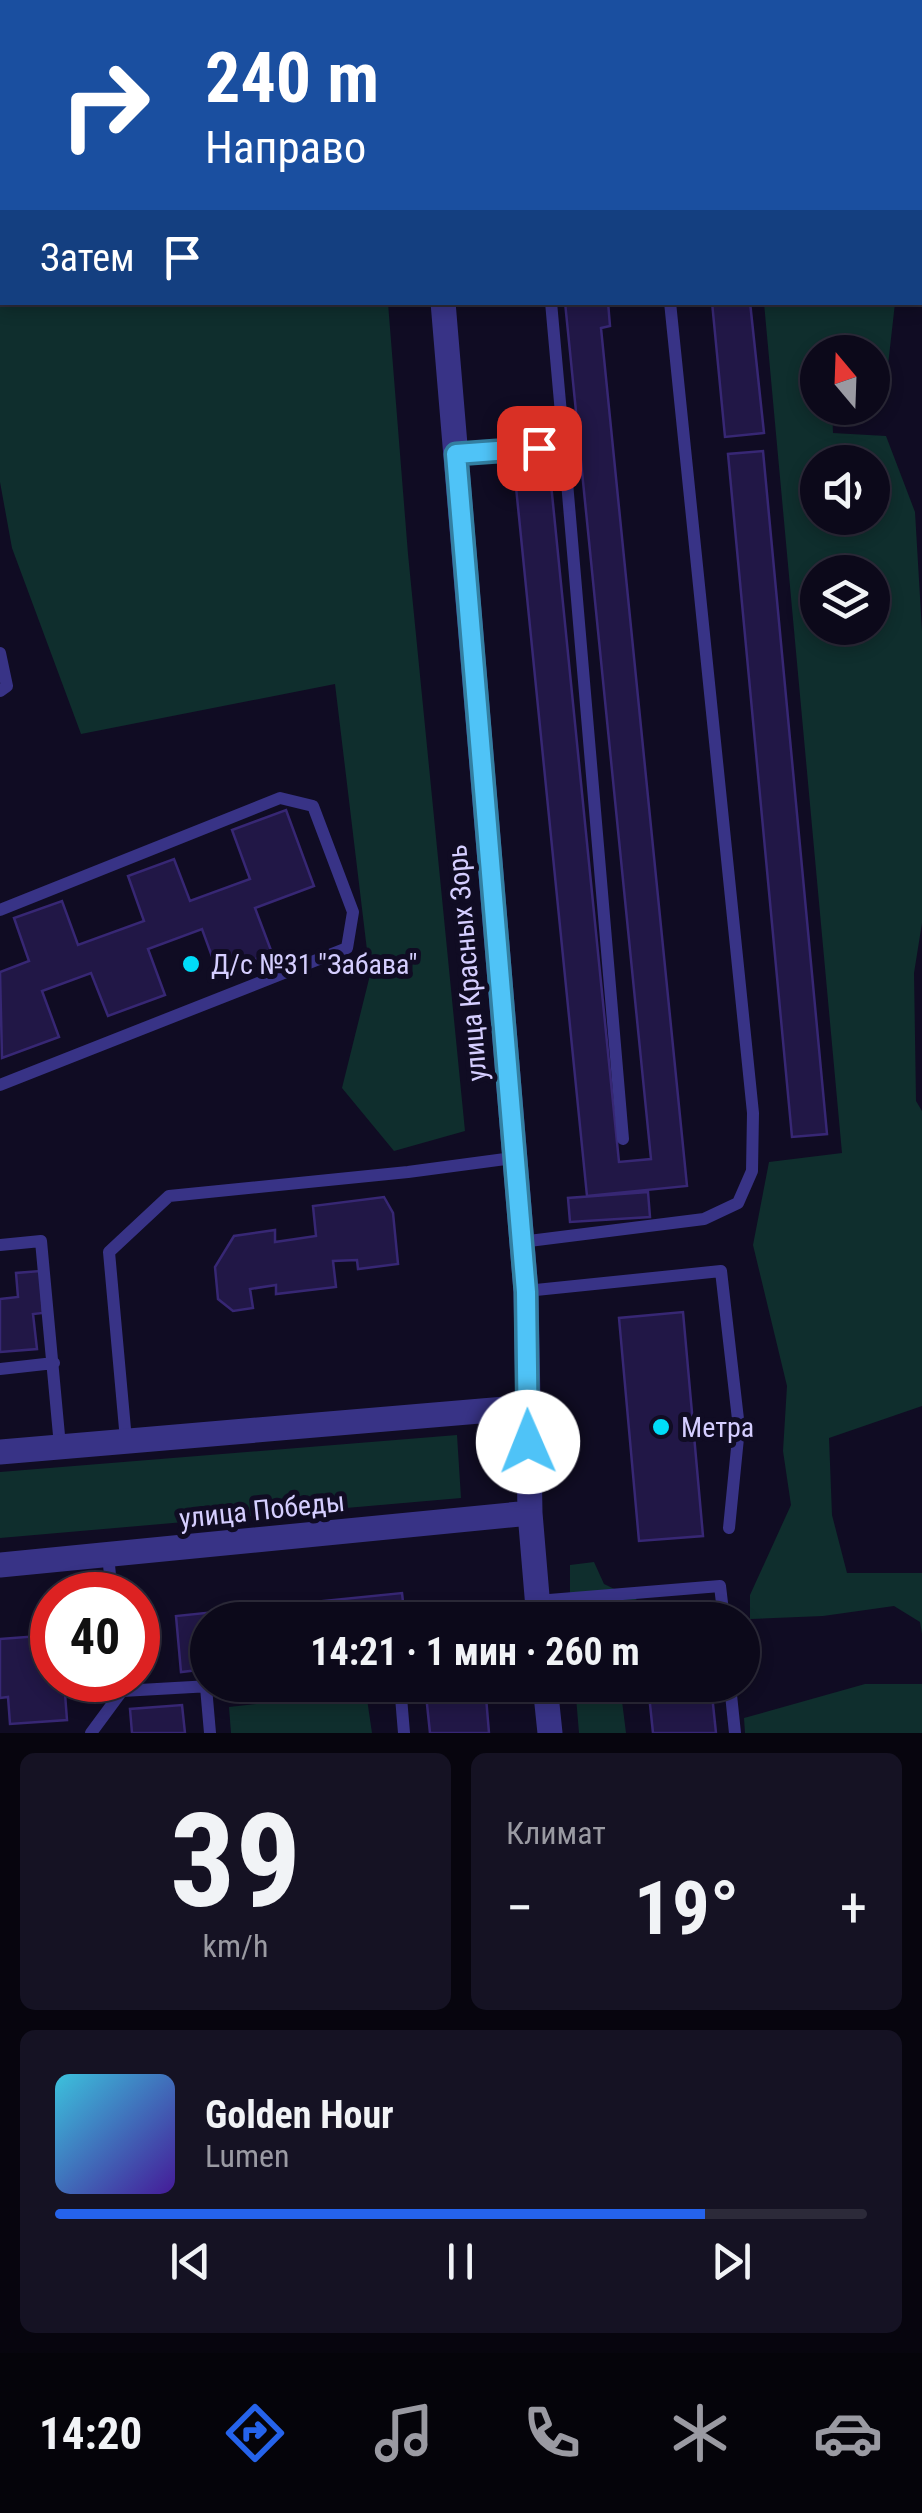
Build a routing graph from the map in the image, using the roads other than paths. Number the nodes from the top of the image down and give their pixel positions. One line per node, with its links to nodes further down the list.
1 (443, 305): 5 (street, улица Красных Зорь)
2 (551, 305): 4 (lane)
3 (670, 305): 12 (lane)
4 (564, 447): 5 (lane); 10 (lane)
5 (456, 454): 11 (street, улица Красных Зорь)
6 (0, 653): 7 (lane)
7 (0, 691)
8 (0, 910): 9 (lane)
9 (0, 1085)
10 (623, 1139)
11 (513, 1158): 12 (street, улица Красных Зорь); 18 (lane)
12 (521, 1242): 14 (street, улица Красных Зорь)
13 (0, 1245): 15 (lane)
14 (526, 1292): 17 (street, улица Красных Зорь); 22 (lane)
15 (54, 1363): 16 (lane); 19 (lane)
16 (0, 1369)
17 (527, 1407): 18 (street); 21 (street, улица Красных Зорь)
18 (126, 1440): 19 (street)
19 (60, 1446): 20 (street)
20 (0, 1452)
21 (530, 1513): 23 (street, улица Победы); 26 (street, улица Красных Зорь)
22 (729, 1528)
23 (108, 1555): 24 (street, улица Победы); 25 (lane)
24 (0, 1565)
25 (110, 1572)
26 (537, 1602)
27 (599, 1602): 28 (lane)
28 (722, 1602)
29 (160, 1686): 30 (lane)
30 (190, 1687)
31 (111, 1702): 36 (lane)
32 (207, 1702): 37 (lane)
33 (401, 1702): 38 (lane)
34 (547, 1702): 39 (street)
35 (731, 1702): 40 (lane)
36 (91, 1733)
37 (210, 1733)
38 (404, 1733)
39 (550, 1733)
40 (734, 1733)

